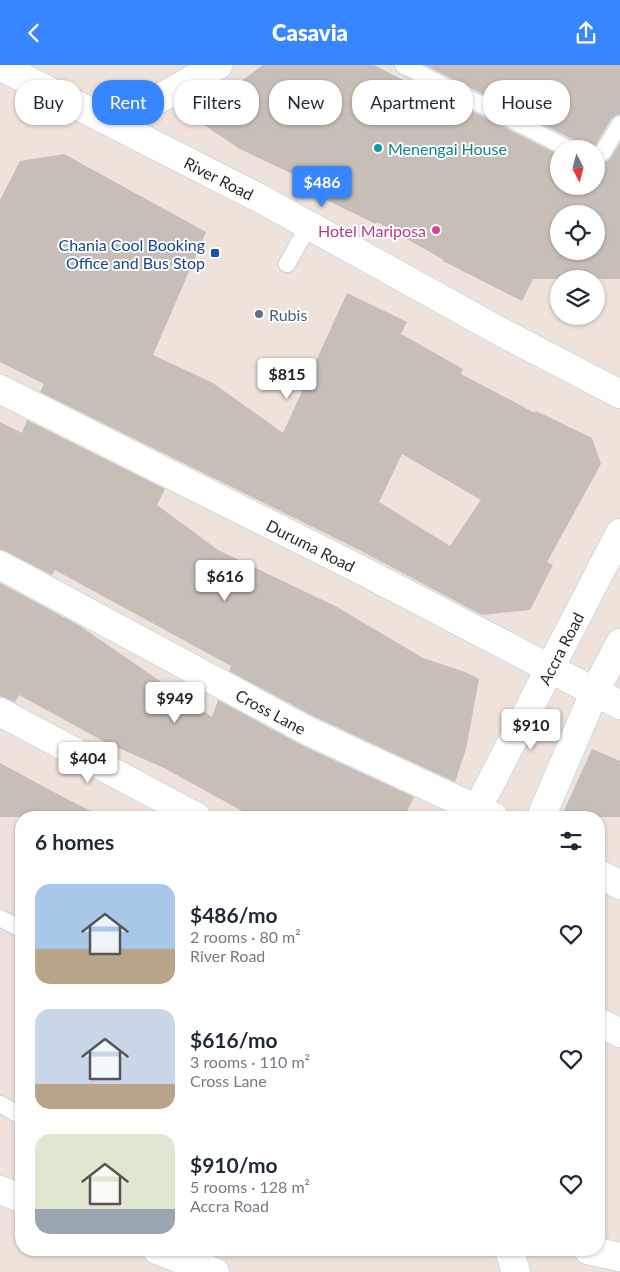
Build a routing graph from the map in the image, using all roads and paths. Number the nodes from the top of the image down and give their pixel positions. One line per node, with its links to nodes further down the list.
1 (218, 65): 4 (street)
2 (403, 65): 8 (lane)
3 (1, 70): 5 (street, River Road)
4 (164, 96)
5 (92, 113)
6 (620, 124): 9 (lane)
7 (117, 125): 10 (street, River Road)
8 (551, 140)
9 (605, 150)
10 (309, 225): 11 (lane); 13 (street, River Road)
11 (287, 263)
12 (0, 389): 17 (street, Duruma Road)
13 (620, 394)
14 (620, 533): 17 (street, Accra Road)
15 (0, 565): 22 (street, Cross Lane)
16 (620, 643): 18 (street)
17 (551, 667): 18 (street, Duruma Road); 23 (street, Accra Road)
18 (595, 691): 19 (street, Duruma Road); 24 (street)
19 (620, 705)
20 (0, 712): 21 (street)
21 (186, 811)
22 (475, 811)
23 (482, 811)
24 (544, 811)
25 (605, 877): 26 (street)
26 (620, 885)
27 (0, 918): 28 (lane)
28 (15, 926)
29 (605, 1025): 30 (street)
30 (620, 1033)
31 (0, 1104): 32 (lane)
32 (15, 1112)
33 (0, 1190): 34 (street)
34 (15, 1196)
35 (605, 1254): 37 (street)
36 (173, 1256): 38 (street)
37 (620, 1257)
38 (214, 1272)

